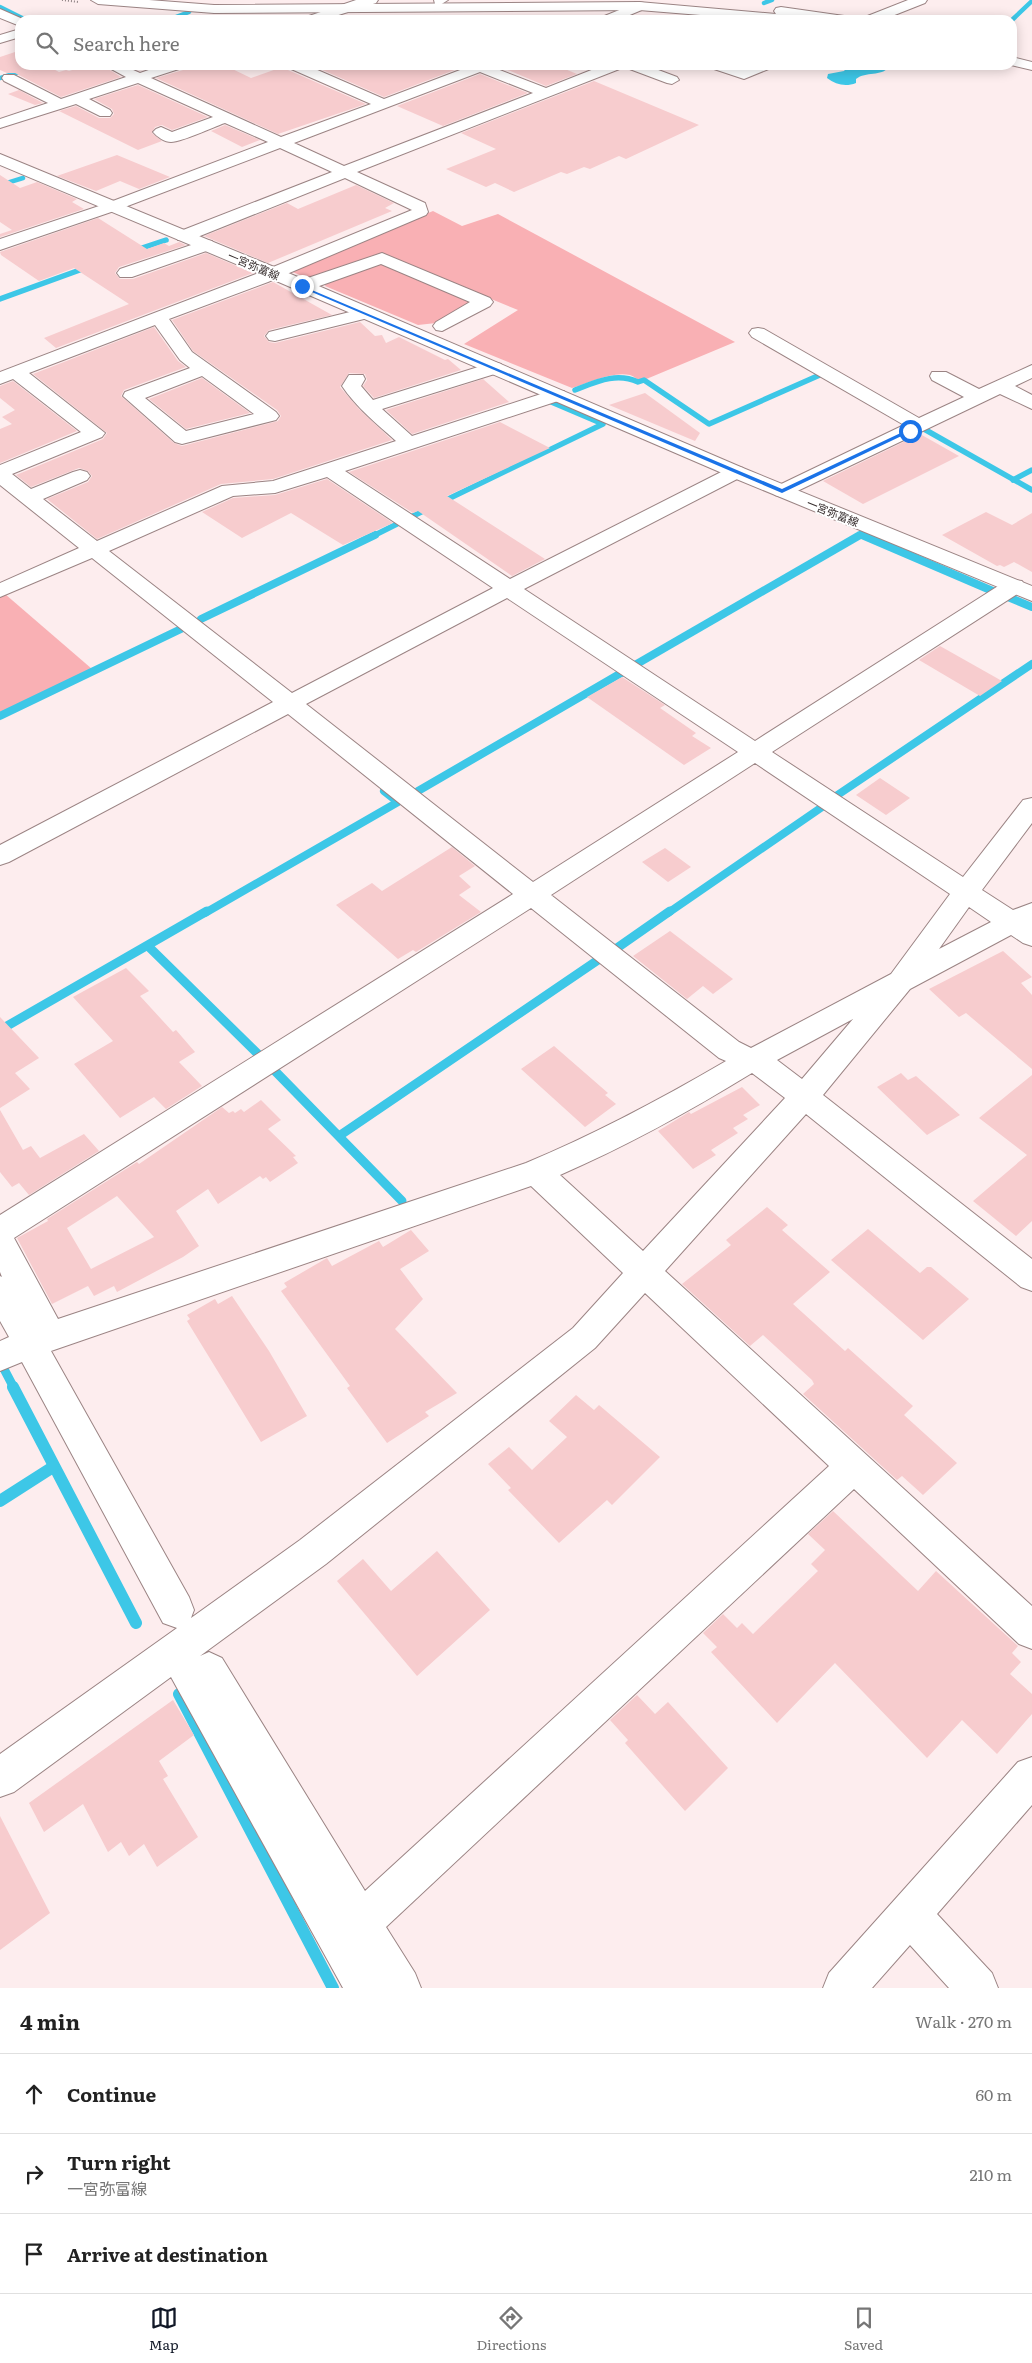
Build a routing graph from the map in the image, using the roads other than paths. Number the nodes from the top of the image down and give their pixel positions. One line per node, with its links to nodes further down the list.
1 (98, 0): 9 (main road)
2 (186, 0): 7 (main road)
3 (440, 0): 4 (main road); 7 (main road)
4 (521, 0)
5 (665, 0): 15 (main road)
6 (920, 0): 16 (main road)
7 (368, 1): 9 (main road)
8 (639, 6): 9 (main road); 13 (main road); 14 (main road)
9 (336, 10): 11 (main road); 12 (main road)
10 (0, 13): 17 (main road)
11 (324, 15)
12 (347, 15)
13 (618, 15)
14 (756, 15)
15 (807, 15)
16 (882, 15)
17 (15, 20)
18 (15, 34): 19 (main road)
19 (0, 39)
20 (1017, 55): 21 (main road)
21 (1032, 58)
22 (1017, 63): 23 (main road)
23 (1032, 66)
24 (121, 70): 34 (main road)
25 (162, 70): 34 (main road)
26 (306, 70): 39 (main road)
27 (471, 70): 39 (main road)
28 (491, 70): 36 (main road)
29 (604, 70): 36 (main road)
30 (645, 70): 35 (main road)
31 (730, 70): 32 (main road)
32 (755, 70)
33 (8, 78): 38 (main road)
34 (138, 78): 37 (main road); 41 (main road)
35 (672, 80)
36 (546, 93): 46 (main road)
37 (76, 98): 38 (main road); 40 (main road)
38 (60, 104): 42 (main road)
39 (384, 104): 44 (main road)
40 (105, 113)
41 (225, 118): 43 (main road); 44 (main road)
42 (0, 124)
43 (161, 132)
44 (280, 143): 46 (main road); 47 (main road)
45 (0, 159): 47 (main road, 一宮弥富線)
46 (343, 172): 48 (main road); 52 (main road)
47 (111, 207): 48 (main road, 一宮弥富線); 49 (main road)
48 (184, 236): 50 (main road, 一宮弥富線)
49 (0, 245)
50 (206, 245): 51 (main road); 52 (main road, 一宮弥富線)
51 (126, 273)
52 (273, 273): 53 (main road, 一宮弥富線); 55 (main road)
53 (302, 286): 54 (main road, 一宮弥富線); 56 (main road)
54 (366, 313): 58 (main road); 59 (main road, 一宮弥富線)
55 (158, 316): 60 (main road); 62 (main road)
56 (442, 326)
57 (758, 333): 70 (main road)
58 (275, 336)
59 (494, 368): 66 (main road, 一宮弥富線); 69 (main road)
60 (204, 369): 60 (main road)
61 (1032, 371): 65 (main road)
62 (8, 375): 74 (main road)
63 (939, 376): 67 (main road)
64 (356, 379): 69 (main road)
65 (1000, 386): 67 (main road); 68 (main road)
66 (557, 395): 71 (main road); 73 (main road, 一宮弥富線)
67 (979, 397): 70 (main road)
68 (1032, 403)
69 (369, 407): 71 (main road)
70 (920, 426): 76 (main road)
71 (409, 443): 72 (main road)
72 (329, 469): 78 (main road); 79 (main road)
73 (736, 472): 76 (main road, 一宮弥富線); 79 (main road)
74 (0, 474): 77 (main road)
75 (80, 476): 77 (main road)
76 (782, 491): 80 (main road, 一宮弥富線)
77 (29, 497): 78 (main road)
78 (95, 548): 81 (main road); 82 (main road)
79 (509, 588): 82 (main road); 83 (main road)
80 (1023, 590): 83 (main road)
81 (0, 591)
82 (291, 704): 85 (main road); 87 (main road)
83 (756, 752): 86 (main road); 87 (main road)
84 (1032, 806): 86 (main road)
85 (0, 856)
86 (965, 893): 88 (main road); 89 (main road)
87 (532, 894): 90 (main road); 93 (main road)
88 (1025, 924): 89 (main road)
89 (901, 982): 90 (main road); 91 (main road)
90 (750, 1061): 91 (main road); 92 (main road)
91 (804, 1097): 95 (main road); 96 (main road)
92 (536, 1172): 95 (main road); 98 (main road)
93 (0, 1231)
94 (0, 1242): 98 (main road)
95 (644, 1273): 99 (main road); 102 (main road)
96 (1032, 1276)
97 (0, 1290): 98 (main road)
98 (27, 1346): 100 (main road)
99 (854, 1466): 101 (main road); 106 (main road)
100 (176, 1610)
101 (1032, 1631)
102 (191, 1658): 104 (main road); 106 (main road)
103 (1032, 1776): 105 (main road)
104 (0, 1778)
105 (909, 1914): 109 (main road); 110 (main road)
106 (350, 1933): 107 (main road); 108 (main road)
107 (366, 1988)
108 (400, 1988)
109 (844, 1988)
110 (977, 1988)

